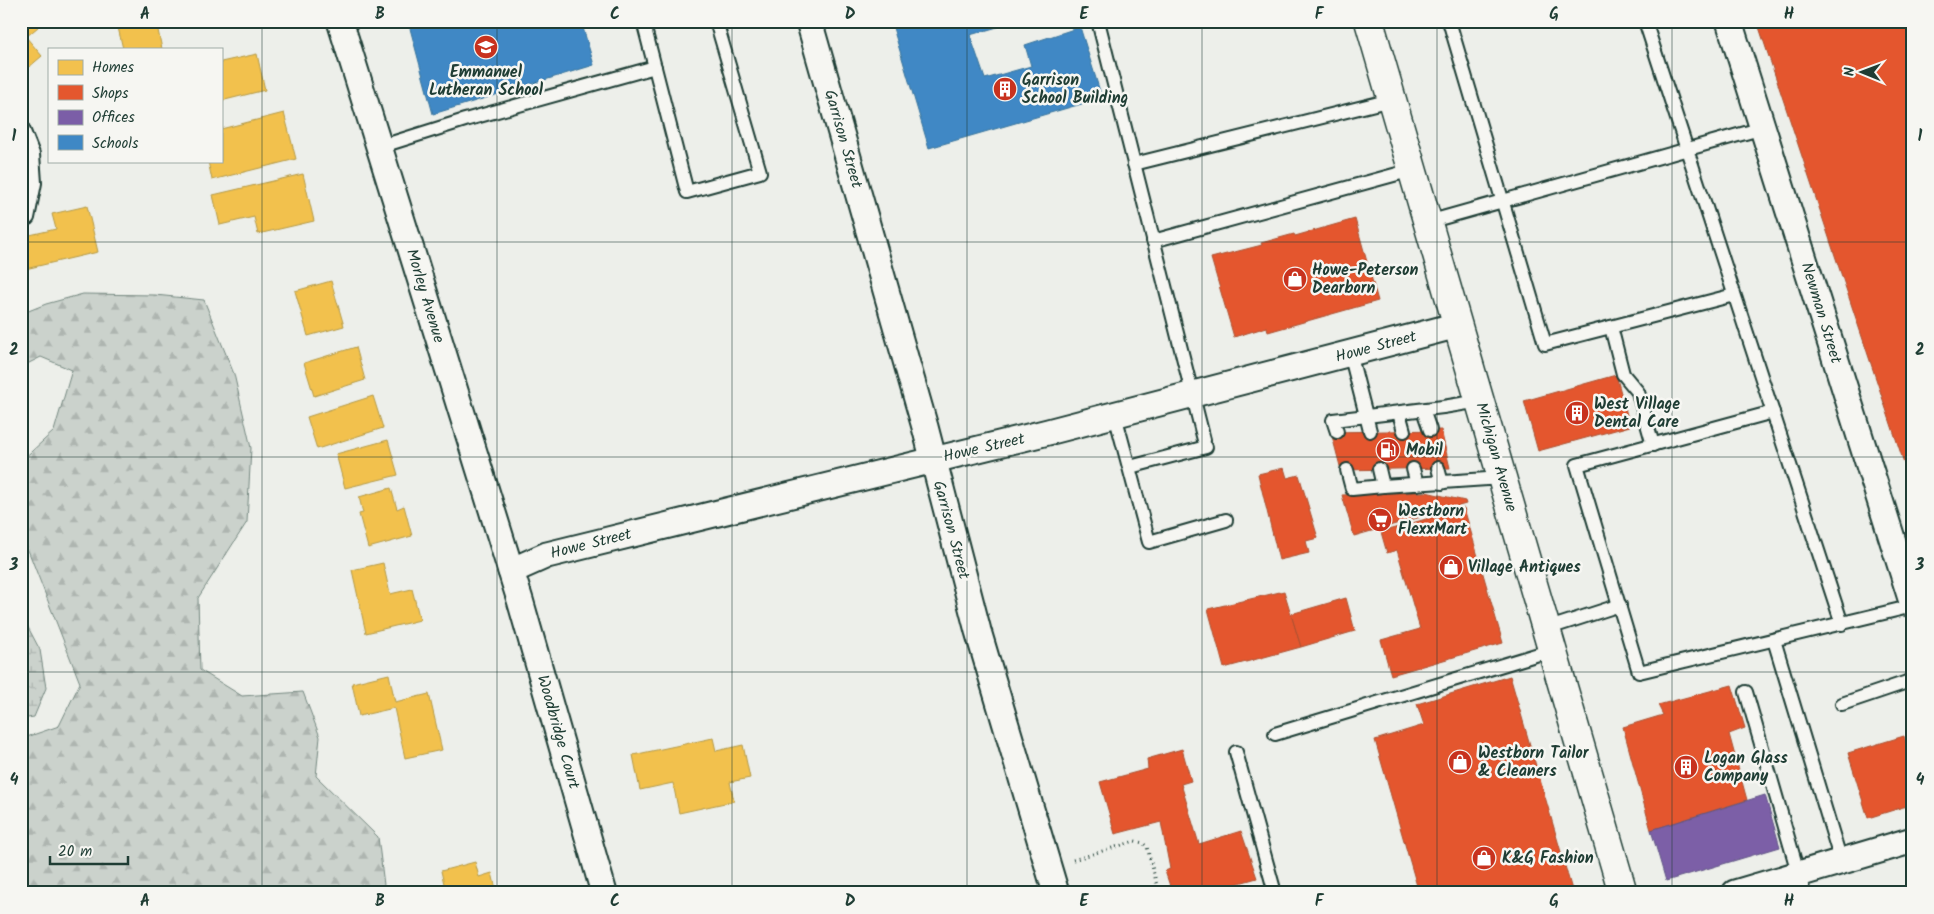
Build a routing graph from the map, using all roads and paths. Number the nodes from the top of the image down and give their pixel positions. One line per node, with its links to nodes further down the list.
1 (340, 21): 14 (street, Morley Avenue)
2 (643, 21): 10 (lane)
3 (716, 21): 10 (lane)
4 (810, 21): 38 (street, Garrison Street)
5 (1098, 21): 16 (lane)
6 (1369, 21): 11 (main road, Michigan Avenue)
7 (1449, 21): 18 (lane)
8 (1645, 21): 15 (lane)
9 (1729, 21): 13 (street, Newman Street)
10 (655, 67): 14 (lane)
11 (1392, 100): 16 (lane); 17 (main road, Michigan Avenue)
12 (21, 124): 19 (lane)
13 (1763, 128): 15 (lane); 51 (street, Newman Street)
14 (379, 147): 49 (street, Morley Avenue)
15 (1687, 150): 18 (lane); 22 (lane)
16 (1134, 164): 21 (lane)
17 (1412, 170): 20 (main road, Michigan Avenue); 21 (lane)
18 (1502, 201): 20 (lane); 24 (lane)
19 (28, 218)
20 (1428, 222): 23 (main road, Michigan Avenue)
21 (1153, 241): 26 (lane)
22 (1734, 295): 24 (lane); 29 (lane)
23 (1458, 325): 25 (street, Howe Street); 27 (main road, Michigan Avenue)
24 (1611, 327): 37 (lane)
25 (1350, 353): 26 (street, Howe Street); 32 (lane)
26 (1191, 395): 31 (street, Howe Street); 39 (lane)
27 (1480, 401): 28 (lane); 44 (main road, Michigan Avenue)
28 (1424, 410): 30 (lane); 33 (lane)
29 (1773, 412): 37 (lane); 52 (lane)
30 (1399, 413): 32 (lane); 35 (lane)
31 (1115, 415): 38 (street, Howe Street); 39 (lane)
32 (1366, 417): 34 (lane); 36 (lane)
33 (1430, 430)
34 (1370, 431)
35 (1404, 431)
36 (1338, 432)
37 (1653, 445): 50 (lane)
38 (932, 460): 49 (street, Howe Street); 65 (street, Garrison Street)
39 (1130, 467): 48 (lane)
40 (1438, 468): 45 (lane)
41 (1413, 469): 46 (lane)
42 (1347, 470): 47 (lane)
43 (1379, 470): 47 (lane)
44 (1502, 478): 45 (lane); 53 (main road, Michigan Avenue)
45 (1442, 483): 46 (lane)
46 (1418, 484): 47 (lane)
47 (1383, 486)
48 (1226, 520)
49 (511, 571): 64 (street, Woodbridge Court)
50 (1620, 605): 53 (lane); 54 (lane)
51 (1913, 606): 52 (lane)
52 (1842, 624): 54 (lane)
53 (1549, 640): 58 (lane); 68 (main road, Michigan Avenue)
54 (1774, 640): 62 (lane)
55 (1913, 680): 57 (lane)
56 (1746, 692): 63 (lane)
57 (1842, 704)
58 (1275, 734)
59 (1236, 752): 67 (lane)
60 (1913, 840): 62 (street)
61 (1073, 860): 66 (path)
62 (1841, 861): 63 (street)
63 (1801, 883): 69 (street)
64 (604, 893)
65 (1056, 893)
66 (1159, 893)
67 (1275, 893)
68 (1623, 893)
69 (1735, 893)

